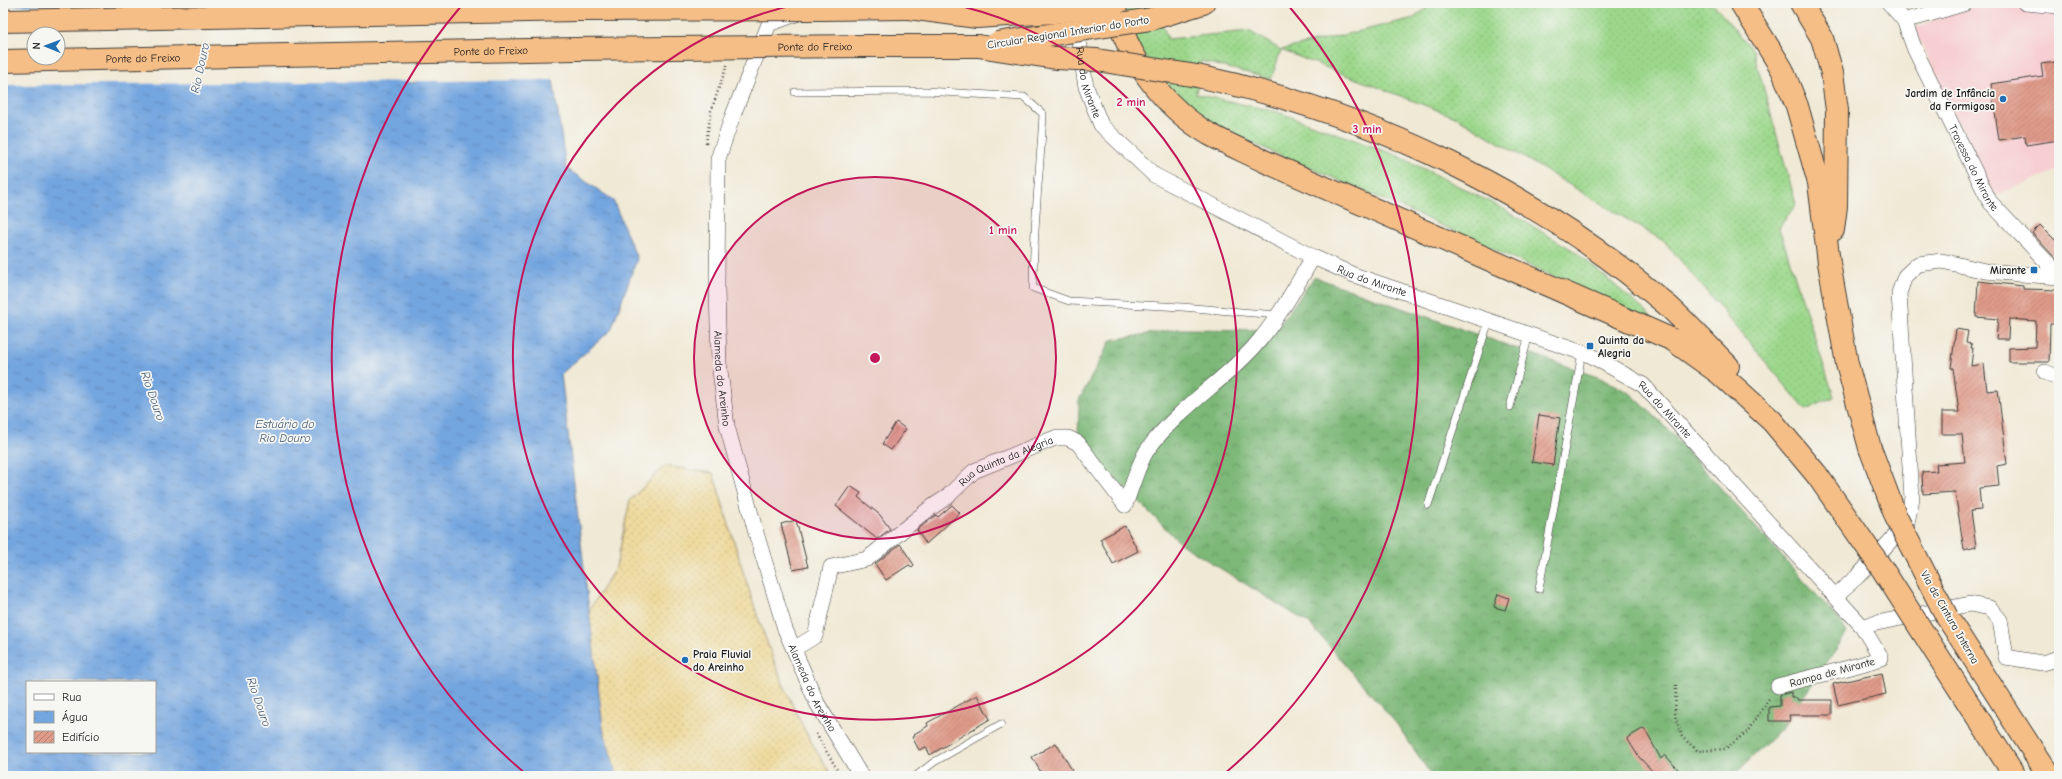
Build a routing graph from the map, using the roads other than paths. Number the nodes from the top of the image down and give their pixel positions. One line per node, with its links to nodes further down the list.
1 (828, 3): 33 (street, Alameda do Areinho)
2 (1073, 3): 18 (street, Rua do Mirante)
3 (1113, 3): 28 (highway)
4 (1117, 3): 11 (highway, Circular Regional Interior do Porto, bridge)
5 (1203, 3): 15 (highway, Circular Regional Interior do Porto, bridge)
6 (1741, 3): 19 (highway)
7 (1801, 3): 19 (highway)
8 (1888, 3): 13 (street, Travessa do Mirante)
9 (1966, 3): 13 (street)
10 (2025, 3): 12 (street)
11 (918, 5): 14 (highway, bridge)
12 (2059, 6)
13 (1904, 20): 20 (street, Travessa do Mirante)
14 (3, 21)
15 (978, 46): 16 (highway, Ponte do Freixo, bridge); 28 (highway, bridge)
16 (3, 61)
17 (795, 92): 21 (lane)
18 (1313, 257): 21 (street, Rua Quinta da Alegria); 22 (street, Rua do Mirante)
19 (1829, 263): 40 (highway, Via de Cintura Interna, bridge)
20 (2059, 276): 31 (street)
21 (1278, 315): 33 (street, Rua Quinta da Alegria)
22 (1490, 321): 23 (street, Rua do Mirante); 29 (lane)
23 (1529, 334): 24 (street, Rua do Mirante); 27 (lane)
24 (1582, 353): 30 (lane); 31 (street, Rua do Mirante)
25 (2045, 372): 26 (street)
26 (2059, 378)
27 (1510, 407)
28 (1772, 422): 39 (highway, bridge)
29 (1428, 505)
30 (1539, 589)
31 (1835, 596): 32 (street, Rampa de Mirante)
32 (1862, 626): 34 (street); 35 (street, Rampa de Mirante)
33 (794, 649): 37 (street, Alameda do Areinho)
34 (2059, 658)
35 (1778, 686)
36 (1001, 724): 38 (lane)
37 (861, 776)
38 (916, 776)
39 (2015, 776)
40 (2049, 776)

